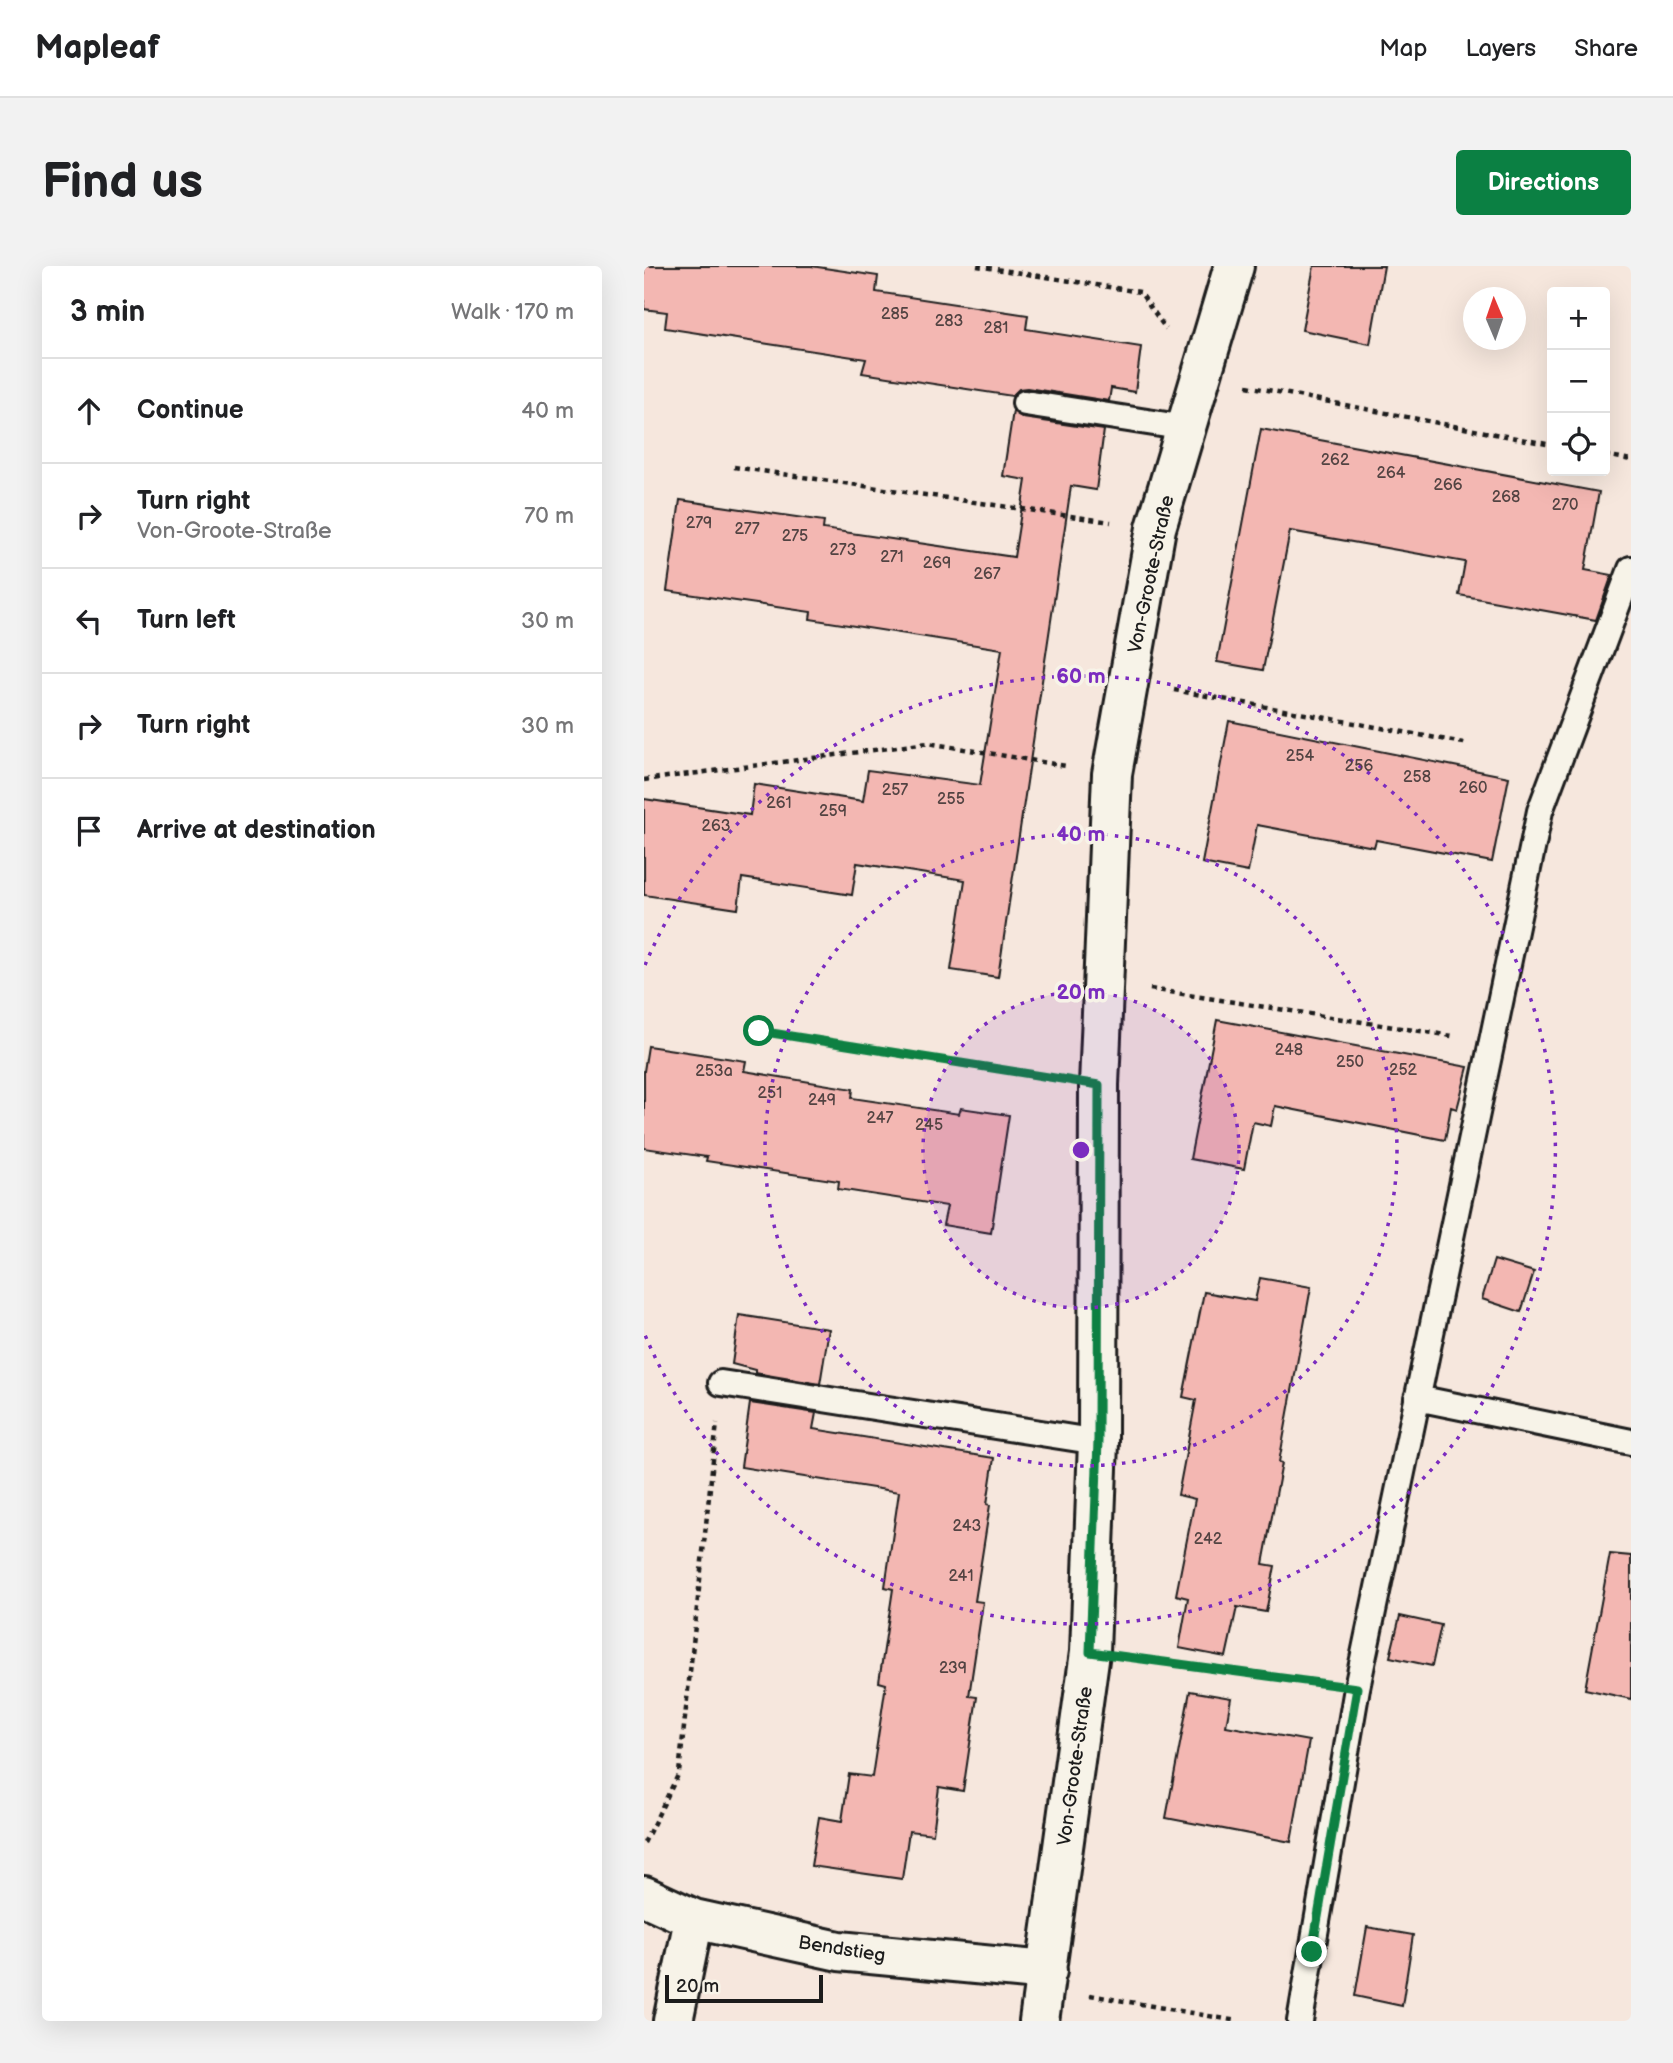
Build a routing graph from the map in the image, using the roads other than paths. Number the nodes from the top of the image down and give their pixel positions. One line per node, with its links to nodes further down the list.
1 (1234, 266): 3 (street, Von-Groote-Straße)
2 (1025, 402): 3 (lane)
3 (1186, 428): 7 (street, Von-Groote-Straße)
4 (1631, 569): 6 (lane)
5 (721, 1383): 7 (lane)
6 (1417, 1398): 8 (lane); 13 (lane)
7 (1098, 1441): 11 (street, Von-Groote-Straße)
8 (1631, 1443)
9 (644, 1896): 10 (street, Bendstieg)
10 (694, 1919): 11 (street, Bendstieg); 12 (street)
11 (1044, 1993)
12 (673, 2021)
13 (1300, 2021)

